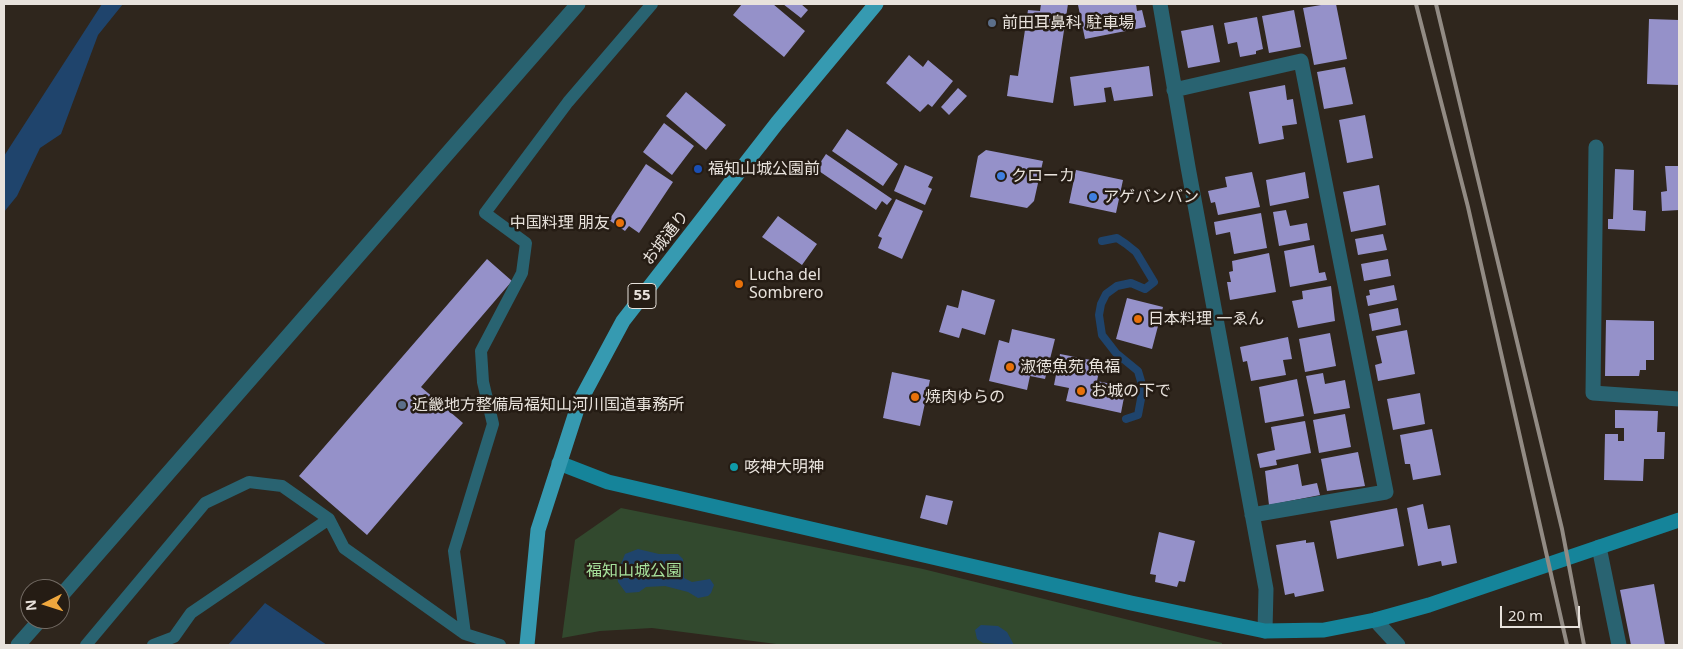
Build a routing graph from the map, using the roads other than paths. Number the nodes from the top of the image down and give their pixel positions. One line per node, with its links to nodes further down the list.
1 (578, 4): 13 (street)
2 (652, 4): 17 (lane)
3 (876, 4): 8 (main road, お城通り / 55)
4 (1160, 4): 5 (street)
5 (1174, 90): 9 (street); 9 (street)
6 (1596, 147): 7 (street)
7 (1679, 399)
8 (559, 463): 16 (street); 22 (main road, お城通り / 55)
9 (1252, 515): 16 (street)
10 (329, 518): 17 (lane); 19 (lane); 20 (lane)
11 (1679, 520): 12 (street)
12 (1599, 547): 14 (street); 24 (street)
13 (70, 587)
14 (1375, 620): 16 (street); 23 (street)
15 (32, 629): 18 (street)
16 (1265, 631)
17 (465, 634): 21 (lane)
18 (18, 645)
19 (86, 645)
20 (152, 645)
21 (500, 645)
22 (527, 645)
23 (1398, 645)
24 (1619, 645)

